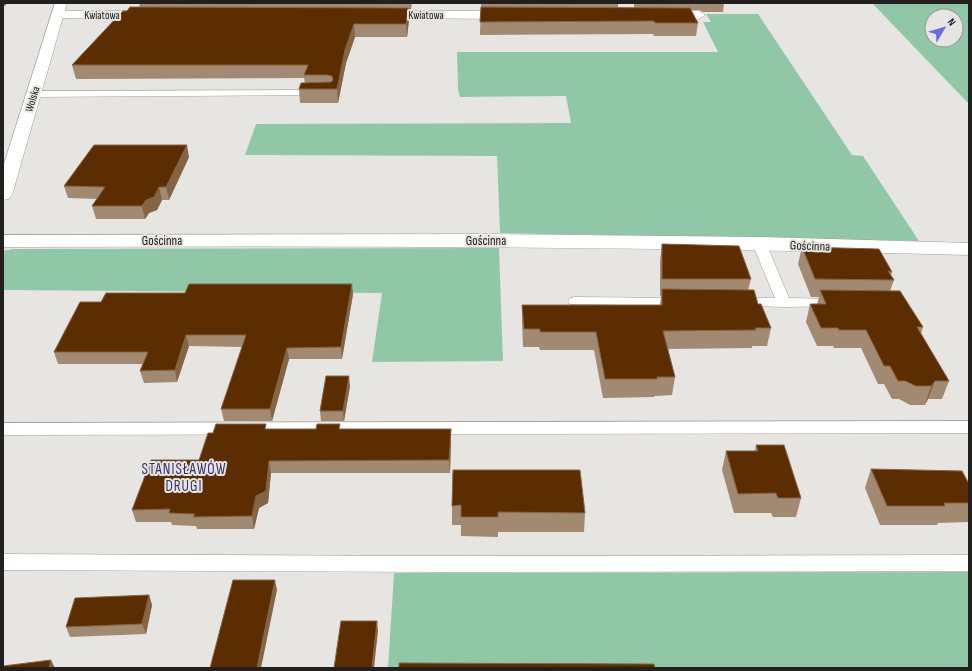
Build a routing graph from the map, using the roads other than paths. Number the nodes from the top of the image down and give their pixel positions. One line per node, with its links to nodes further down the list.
1 (59, 9): 3 (street, Kwiatowa); 8 (street, Wolska)
2 (699, 14): 6 (street)
3 (162, 15)
4 (367, 15): 5 (street, Kwiatowa)
5 (525, 15)
6 (651, 15)
7 (328, 93): 8 (lane)
8 (33, 94): 9 (street, Wolska)
9 (6, 177): 10 (street, Wolska)
10 (3, 195)
11 (3, 241): 12 (street, Gościnna)
12 (759, 243): 13 (street, Gościnna); 17 (lane)
13 (969, 249)
14 (575, 301): 15 (lane)
15 (691, 302)
16 (722, 302): 17 (lane)
17 (784, 303): 18 (lane)
18 (847, 303)
19 (969, 427): 20 (lane)
20 (3, 429)
21 (3, 562): 22 (lane)
22 (969, 563)

